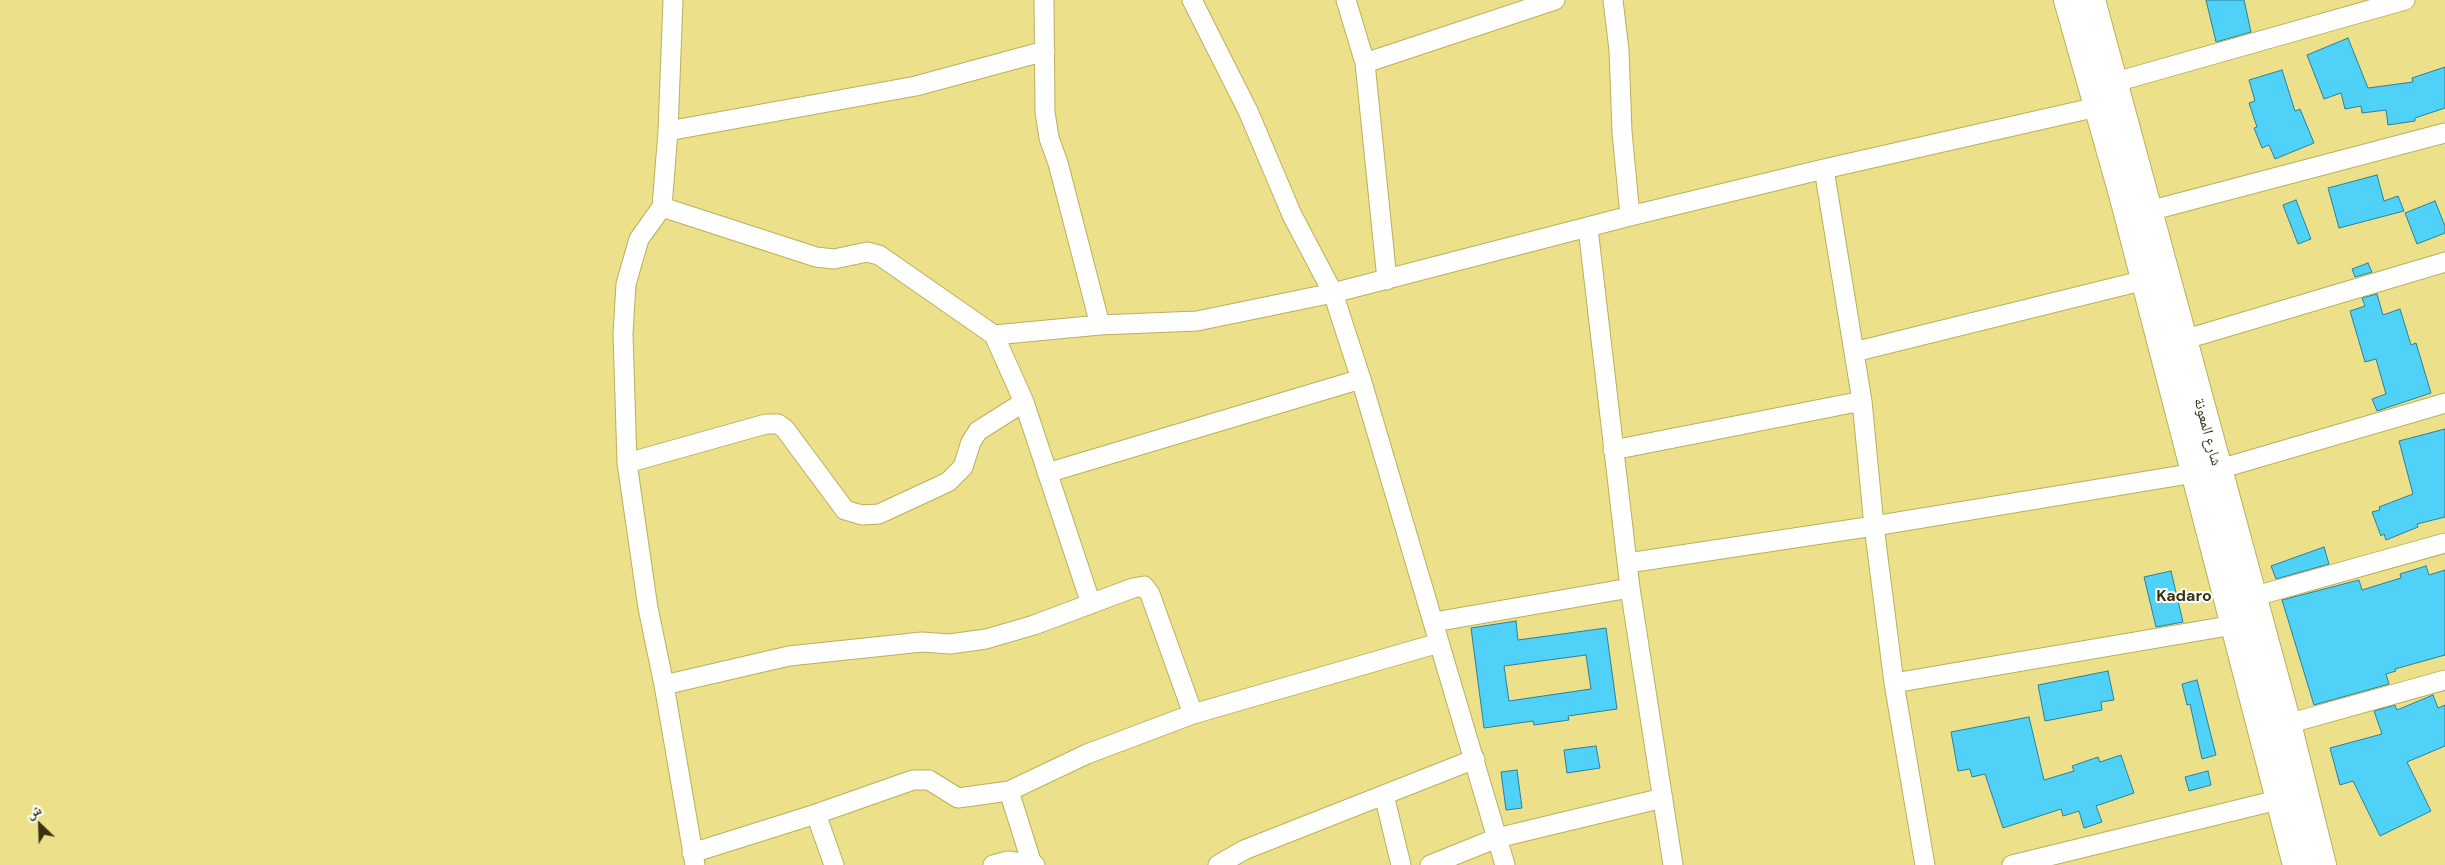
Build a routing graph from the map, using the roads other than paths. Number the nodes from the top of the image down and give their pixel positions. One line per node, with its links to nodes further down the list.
1 (673, 0): 14 (street)
2 (1044, 0): 10 (street)
3 (1192, 0): 24 (street)
4 (1346, 0): 11 (street)
5 (1555, 0): 11 (street)
6 (1613, 0): 19 (street)
7 (2068, 0): 13 (highway, شارع المعونة)
8 (2091, 0): 12 (highway, شارع المعونة)
9 (2405, 0): 12 (street)
10 (1045, 51): 14 (street); 25 (street)
11 (1365, 63): 22 (street)
12 (2112, 83): 18 (highway, شارع المعونة)
13 (2097, 107): 16 (street); 23 (highway, شارع المعونة)
14 (668, 131): 17 (street)
15 (2445, 133): 18 (street)
16 (1824, 169): 19 (street); 28 (street)
17 (662, 207): 26 (street); 35 (street)
18 (2149, 211): 27 (highway, شارع المعونة)
19 (1630, 216): 20 (street)
20 (1588, 228): 22 (street); 34 (street)
21 (2445, 262): 27 (street)
22 (1387, 280): 24 (street)
23 (2145, 280): 28 (street); 33 (highway, شارع المعونة)
24 (1333, 293): 25 (street); 29 (street)
25 (1100, 325): 26 (street)
26 (994, 335): 31 (street)
27 (2183, 340): 33 (highway, شارع المعونة)
28 (1854, 352): 30 (street)
29 (1361, 379): 37 (street); 44 (street)
30 (1862, 401): 34 (street); 38 (street)
31 (1024, 402): 35 (street); 37 (street)
32 (2445, 403): 36 (street)
33 (2192, 419): 36 (highway, شارع المعونة)
34 (1613, 450): 40 (street)
35 (627, 463): 49 (street)
36 (2206, 471): 38 (street); 42 (highway, شارع المعونة); 45 (highway, شارع المعونة)
37 (1047, 473): 43 (street)
38 (1874, 526): 40 (street); 48 (street)
39 (2445, 543): 42 (street)
40 (1628, 563): 41 (street)
41 (1630, 588): 44 (street); 56 (street)
42 (2252, 597): 51 (highway, شارع المعونة)
43 (1091, 604): 49 (street); 50 (street)
44 (1434, 622): 46 (street)
45 (2234, 625): 48 (street); 55 (highway, شارع المعونة)
46 (1439, 643): 50 (street); 52 (street)
47 (2445, 680): 51 (street)
48 (1894, 683): 69 (street)
49 (664, 685): 60 (street)
50 (1193, 714): 53 (street)
51 (2287, 724): 55 (highway, شارع المعونة)
52 (1475, 760): 54 (street); 58 (street)
53 (1009, 791): 57 (street); 63 (street)
54 (1384, 795): 59 (street); 65 (street)
55 (2292, 797): 70 (street); 71 (highway, شارع المعونة); 72 (highway, شارع المعونة)
56 (1663, 798): 58 (street); 68 (street)
57 (816, 814): 60 (street); 61 (street)
58 (1497, 838): 66 (street); 67 (street)
59 (1246, 858): 64 (street)
60 (693, 859)
61 (834, 865)
62 (993, 865): 63 (street)
63 (1034, 865)
64 (1218, 865)
65 (1401, 865)
66 (1430, 865)
67 (1504, 865)
68 (1673, 865)
69 (1925, 865)
70 (2012, 865)
71 (2298, 865)
72 (2322, 865)

